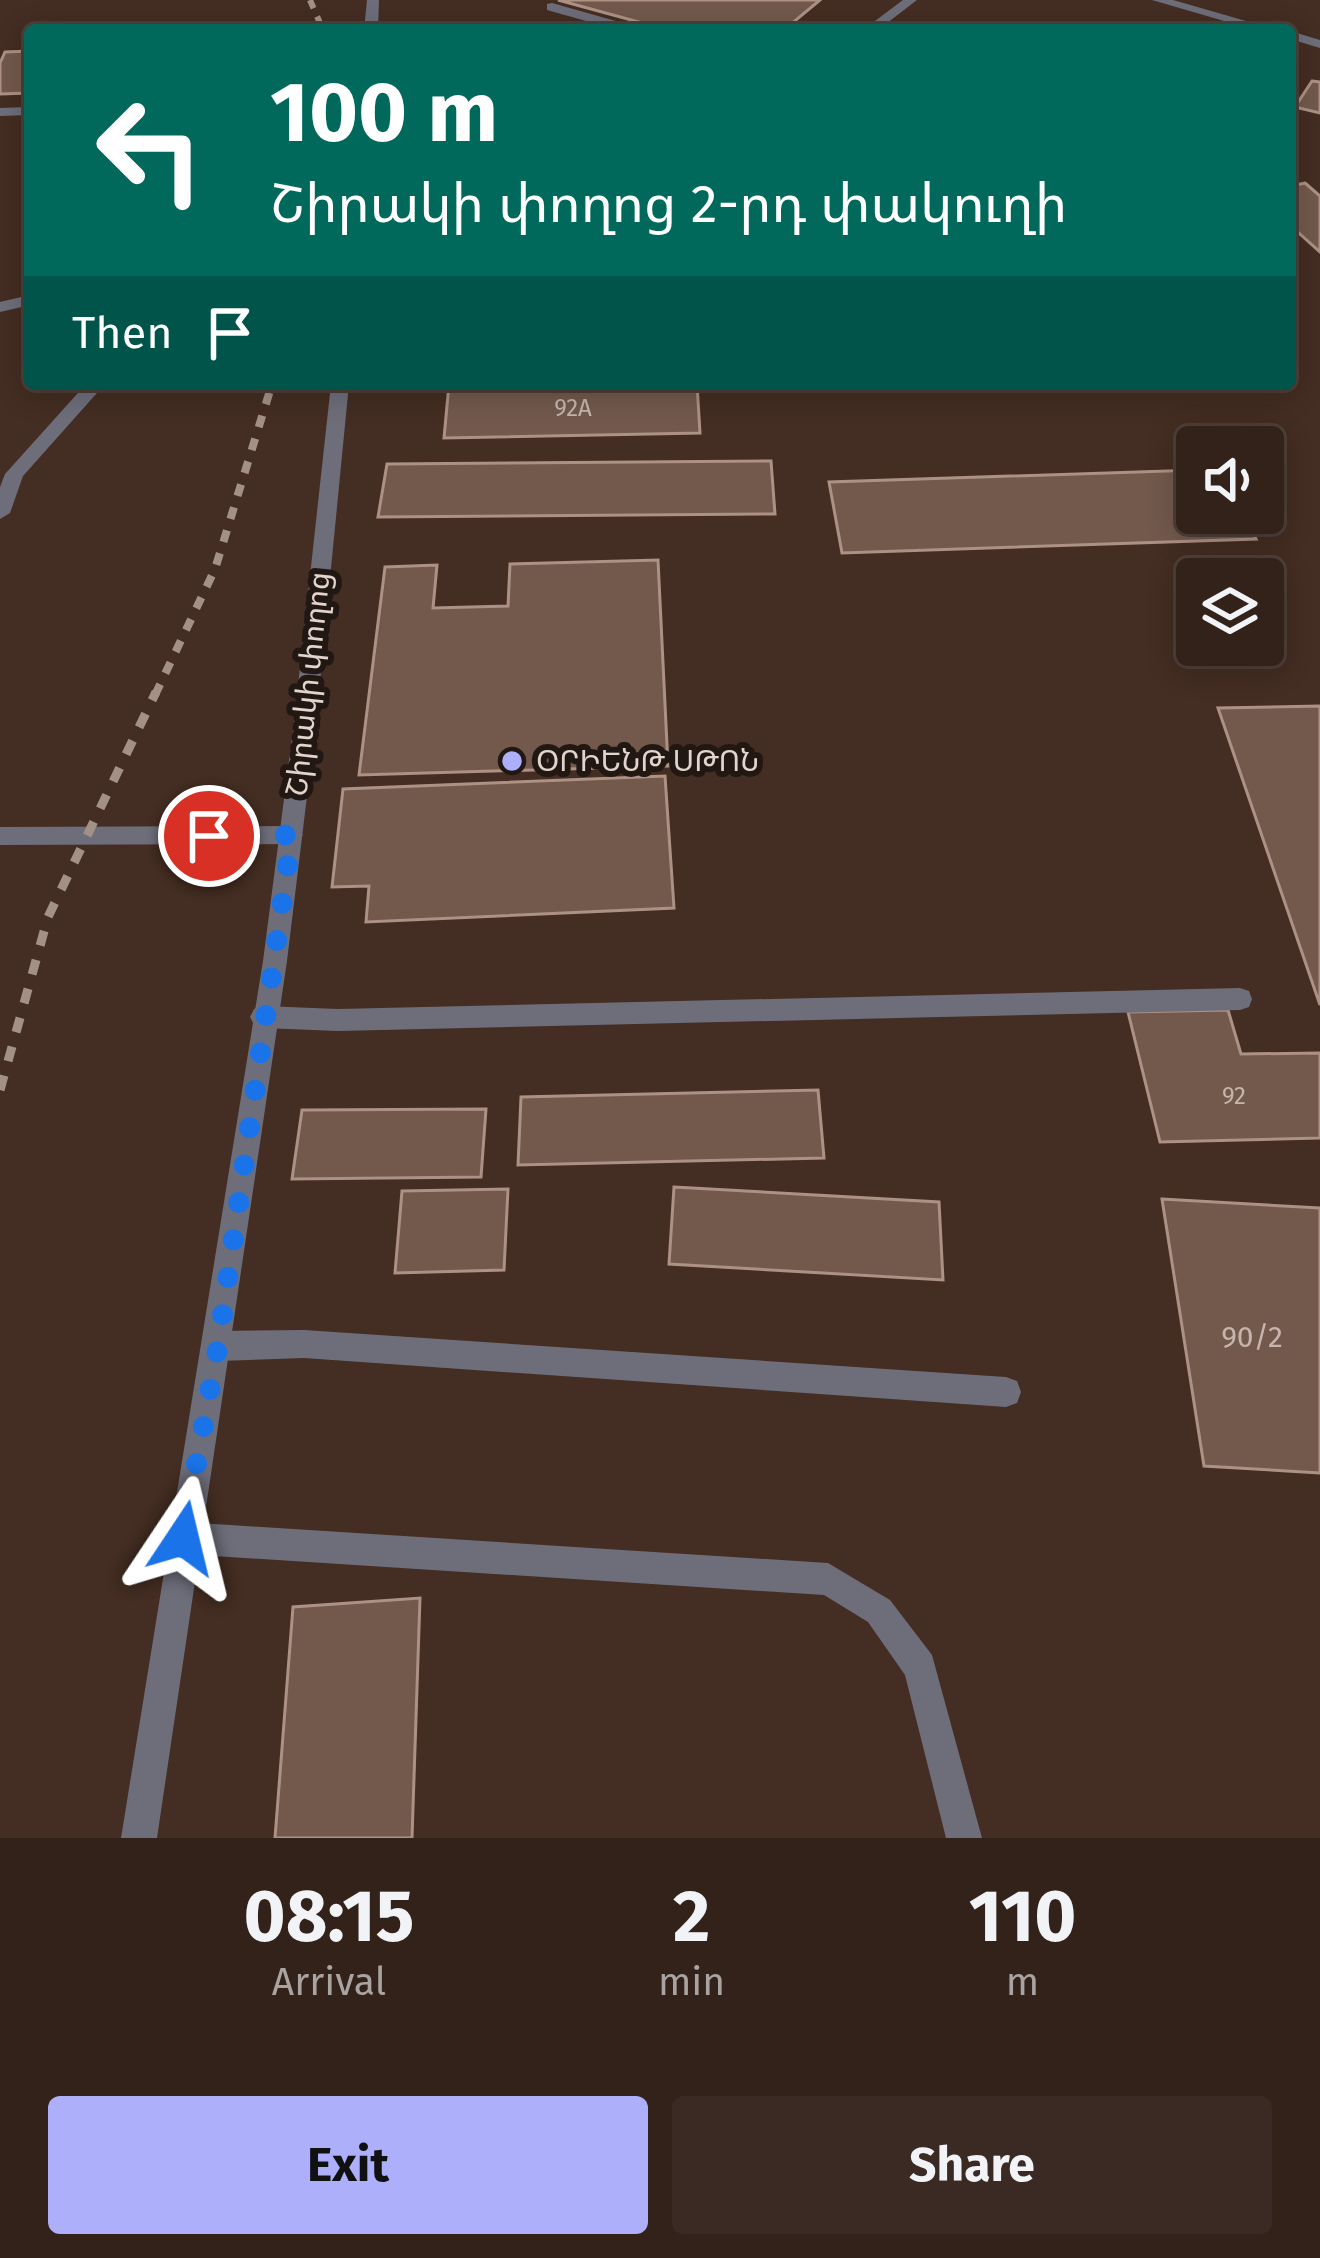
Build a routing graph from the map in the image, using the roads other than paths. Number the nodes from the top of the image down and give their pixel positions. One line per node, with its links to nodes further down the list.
1 (911, 0): 5 (street)
2 (1158, 0): 6 (street)
3 (552, 7): 4 (street)
4 (611, 24)
5 (878, 24)
6 (1248, 24)
7 (91, 390): 9 (street)
8 (339, 390): 10 (street, Շիրակի փողոց)
9 (0, 514)
10 (292, 835): 11 (street); 13 (street, Շիրակի փողոց)
11 (0, 836)
12 (1240, 998): 13 (street)
13 (263, 1017): 14 (street, Շիրակի փողոց)
14 (218, 1346): 15 (street); 16 (street, Շիրակի փողոց)
15 (1006, 1392)
16 (183, 1538): 17 (street, Շիրակի փողոց); 18 (street)
17 (139, 1838)
18 (964, 1838)

